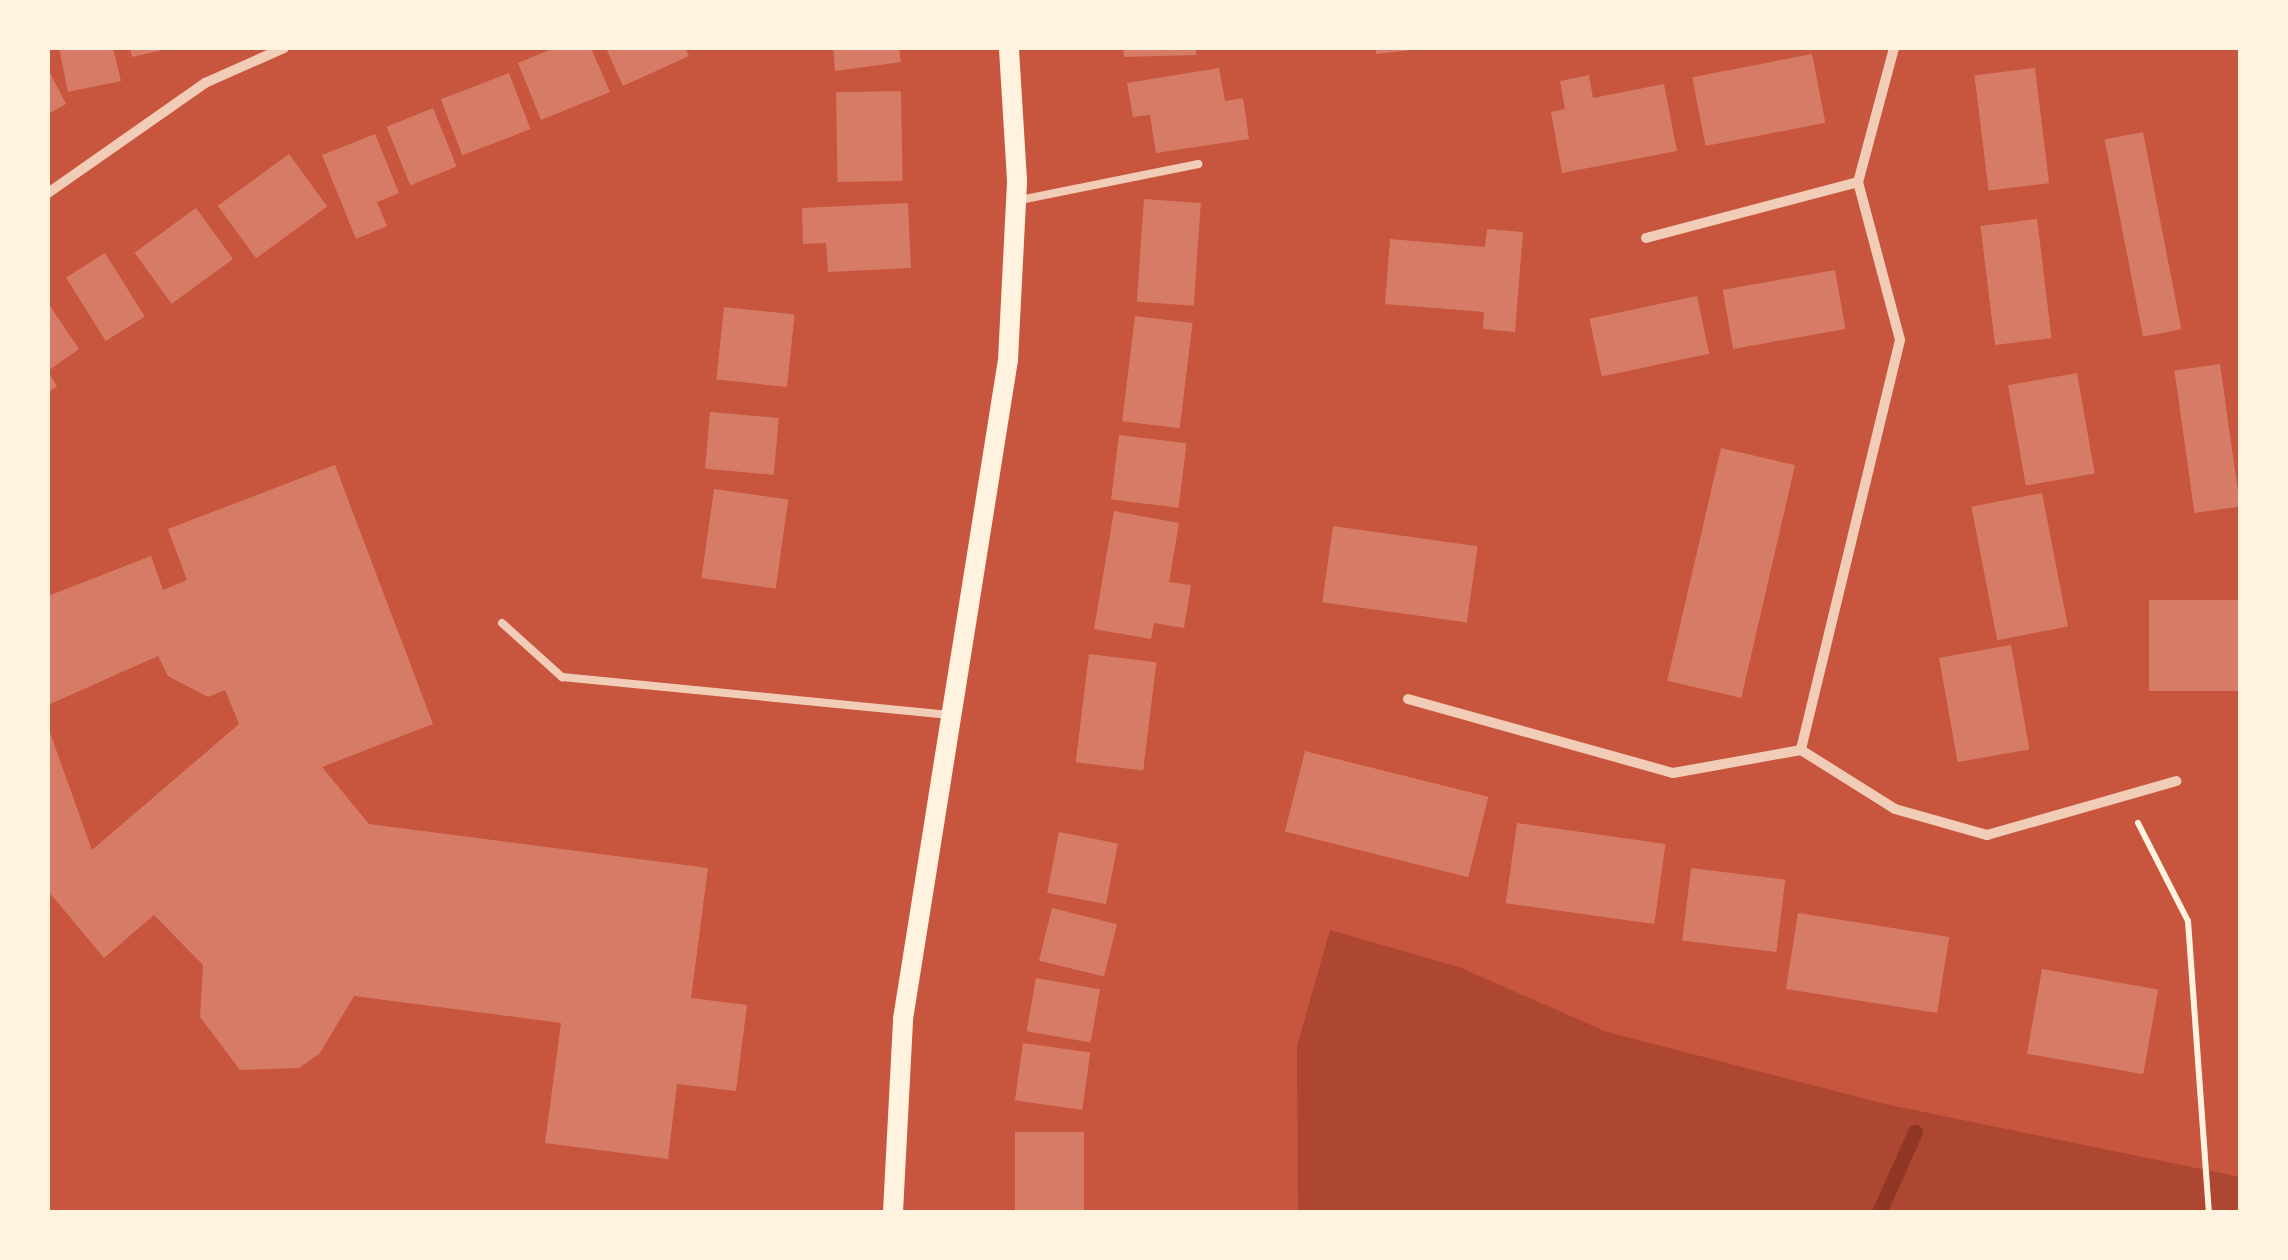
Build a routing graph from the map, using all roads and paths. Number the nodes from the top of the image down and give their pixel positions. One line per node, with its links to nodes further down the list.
1 (284, 48): 6 (street)
2 (1009, 48): 7 (main road)
3 (1894, 48): 5 (street)
4 (1198, 164): 7 (lane)
5 (1858, 182): 8 (street); 12 (street)
6 (48, 193)
7 (1016, 201): 11 (main road)
8 (1646, 238)
9 (502, 623): 11 (lane)
10 (1408, 699): 12 (street)
11 (952, 716): 15 (main road)
12 (1801, 750): 14 (street)
13 (2176, 781): 14 (street)
14 (2124, 796): 16 (path)
15 (893, 1212)
16 (2209, 1212)

